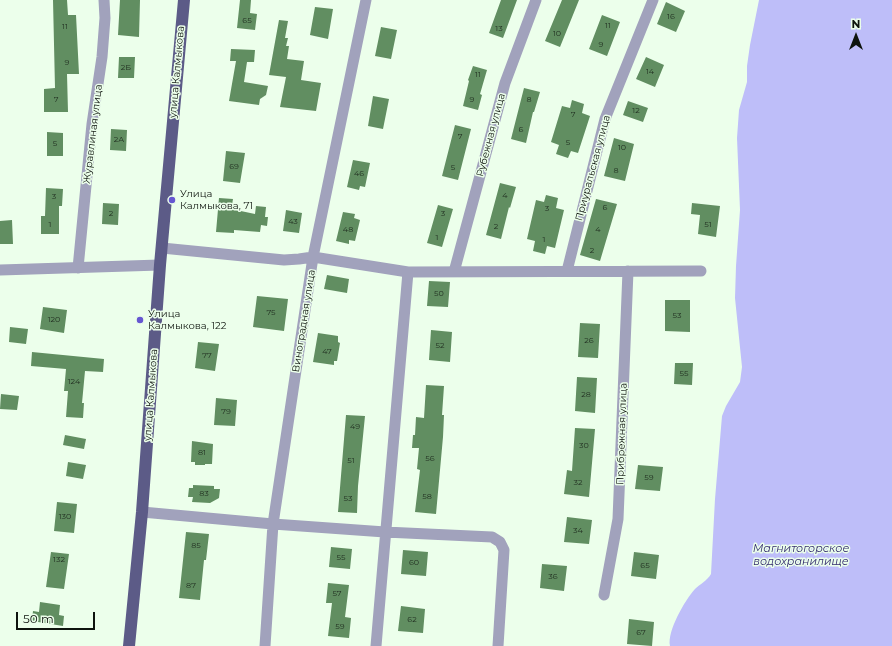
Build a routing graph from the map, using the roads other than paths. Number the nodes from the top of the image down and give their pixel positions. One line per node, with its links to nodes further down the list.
1 (104, 0): 9 (street, Журавлиная улица)
2 (184, 0): 6 (main road, улица Калмыкова)
3 (366, 0): 7 (street, Виноградная улица)
4 (536, 0): 15 (street, Рубежная улица)
5 (653, 0): 11 (street, Приуральская улица)
6 (162, 248): 7 (street); 8 (main road, улица Калмыкова)
7 (313, 257): 14 (street); 17 (street, Виноградная улица)
8 (160, 265): 9 (street); 16 (main road, улица Калмыкова)
9 (78, 268): 10 (street)
10 (0, 270)
11 (567, 271): 12 (street); 15 (street)
12 (628, 271): 13 (street); 19 (street, Прибрежная улица)
13 (701, 271)
14 (408, 272): 15 (street); 18 (street)
15 (454, 272)
16 (142, 512): 17 (street); 20 (main road, улица Калмыкова)
17 (273, 524): 18 (street); 21 (street, Виноградная улица)
18 (385, 532): 22 (street); 23 (street)
19 (604, 595)
20 (129, 646)
21 (265, 646)
22 (376, 646)
23 (498, 646)

